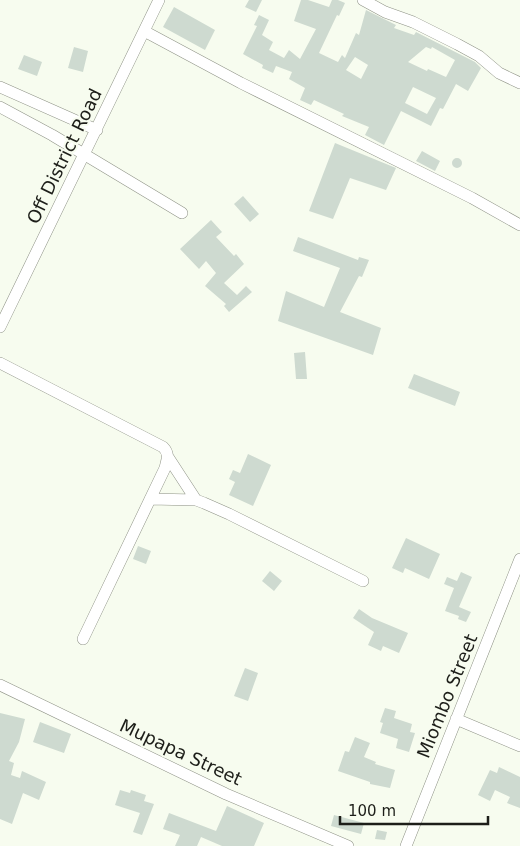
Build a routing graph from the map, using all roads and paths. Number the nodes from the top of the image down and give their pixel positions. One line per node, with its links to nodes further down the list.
1 (159, 0): 3 (street, Off District Road)
2 (363, 0): 4 (street)
3 (144, 31): 7 (street, Off District Road); 10 (street)
4 (520, 83)
5 (0, 87): 7 (street)
6 (0, 107): 8 (street)
7 (97, 130): 8 (street, Off District Road)
8 (84, 154): 9 (street); 11 (street, Off District Road)
9 (182, 213)
10 (520, 225)
11 (1, 322)
12 (0, 363): 13 (street)
13 (168, 457): 14 (street); 15 (street)
14 (150, 499): 15 (street); 18 (street)
15 (196, 500): 17 (street)
16 (520, 559): 20 (street, Miombo Street)
17 (363, 581)
18 (83, 639)
19 (0, 685): 22 (street, Mupapa Street)
20 (456, 719): 21 (street); 23 (street, Miombo Street)
21 (520, 746)
22 (348, 846)
23 (406, 846)

